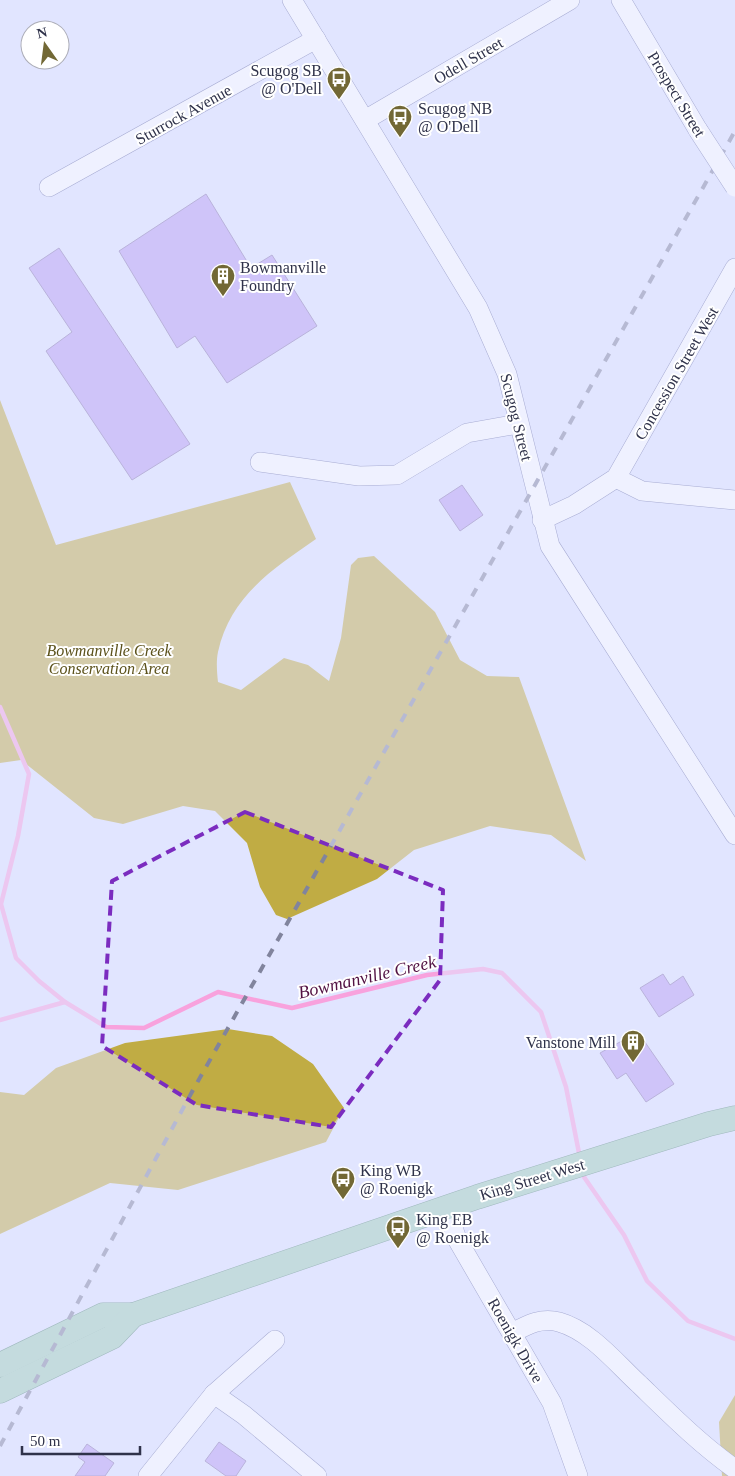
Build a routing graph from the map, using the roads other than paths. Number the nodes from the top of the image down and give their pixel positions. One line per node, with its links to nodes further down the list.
1 (292, 0): 4 (street, Scugog Street)
2 (570, 0): 5 (street, Odell Street)
3 (621, 0): 7 (street, Prospect Street, bridge)
4 (316, 39): 5 (street, Scugog Street); 6 (street, Sturrock Avenue)
5 (365, 120): 9 (street, Scugog Street)
6 (49, 187)
7 (735, 187)
8 (735, 268): 11 (street, Concession Street West)
9 (518, 424): 10 (street); 13 (street, Scugog Street)
10 (260, 462)
11 (616, 478): 12 (street); 13 (street)
12 (735, 500)
13 (542, 520): 14 (street, Scugog Street)
14 (728, 808): 15 (street, Scugog Street)
15 (735, 834)
16 (735, 1118): 17 (main road, King Street West)
17 (446, 1208): 18 (main road, King Street West); 19 (street, Roenigk Drive)
18 (133, 1315): 21 (main road, King Street West); 22 (main road, King Street West)
19 (512, 1333): 24 (street); 27 (street, Roenigk Drive)
20 (275, 1340): 23 (street)
21 (0, 1365)
22 (0, 1391)
23 (214, 1394): 25 (street); 26 (street)
24 (735, 1469)
25 (148, 1476)
26 (317, 1476)
27 (578, 1476)

